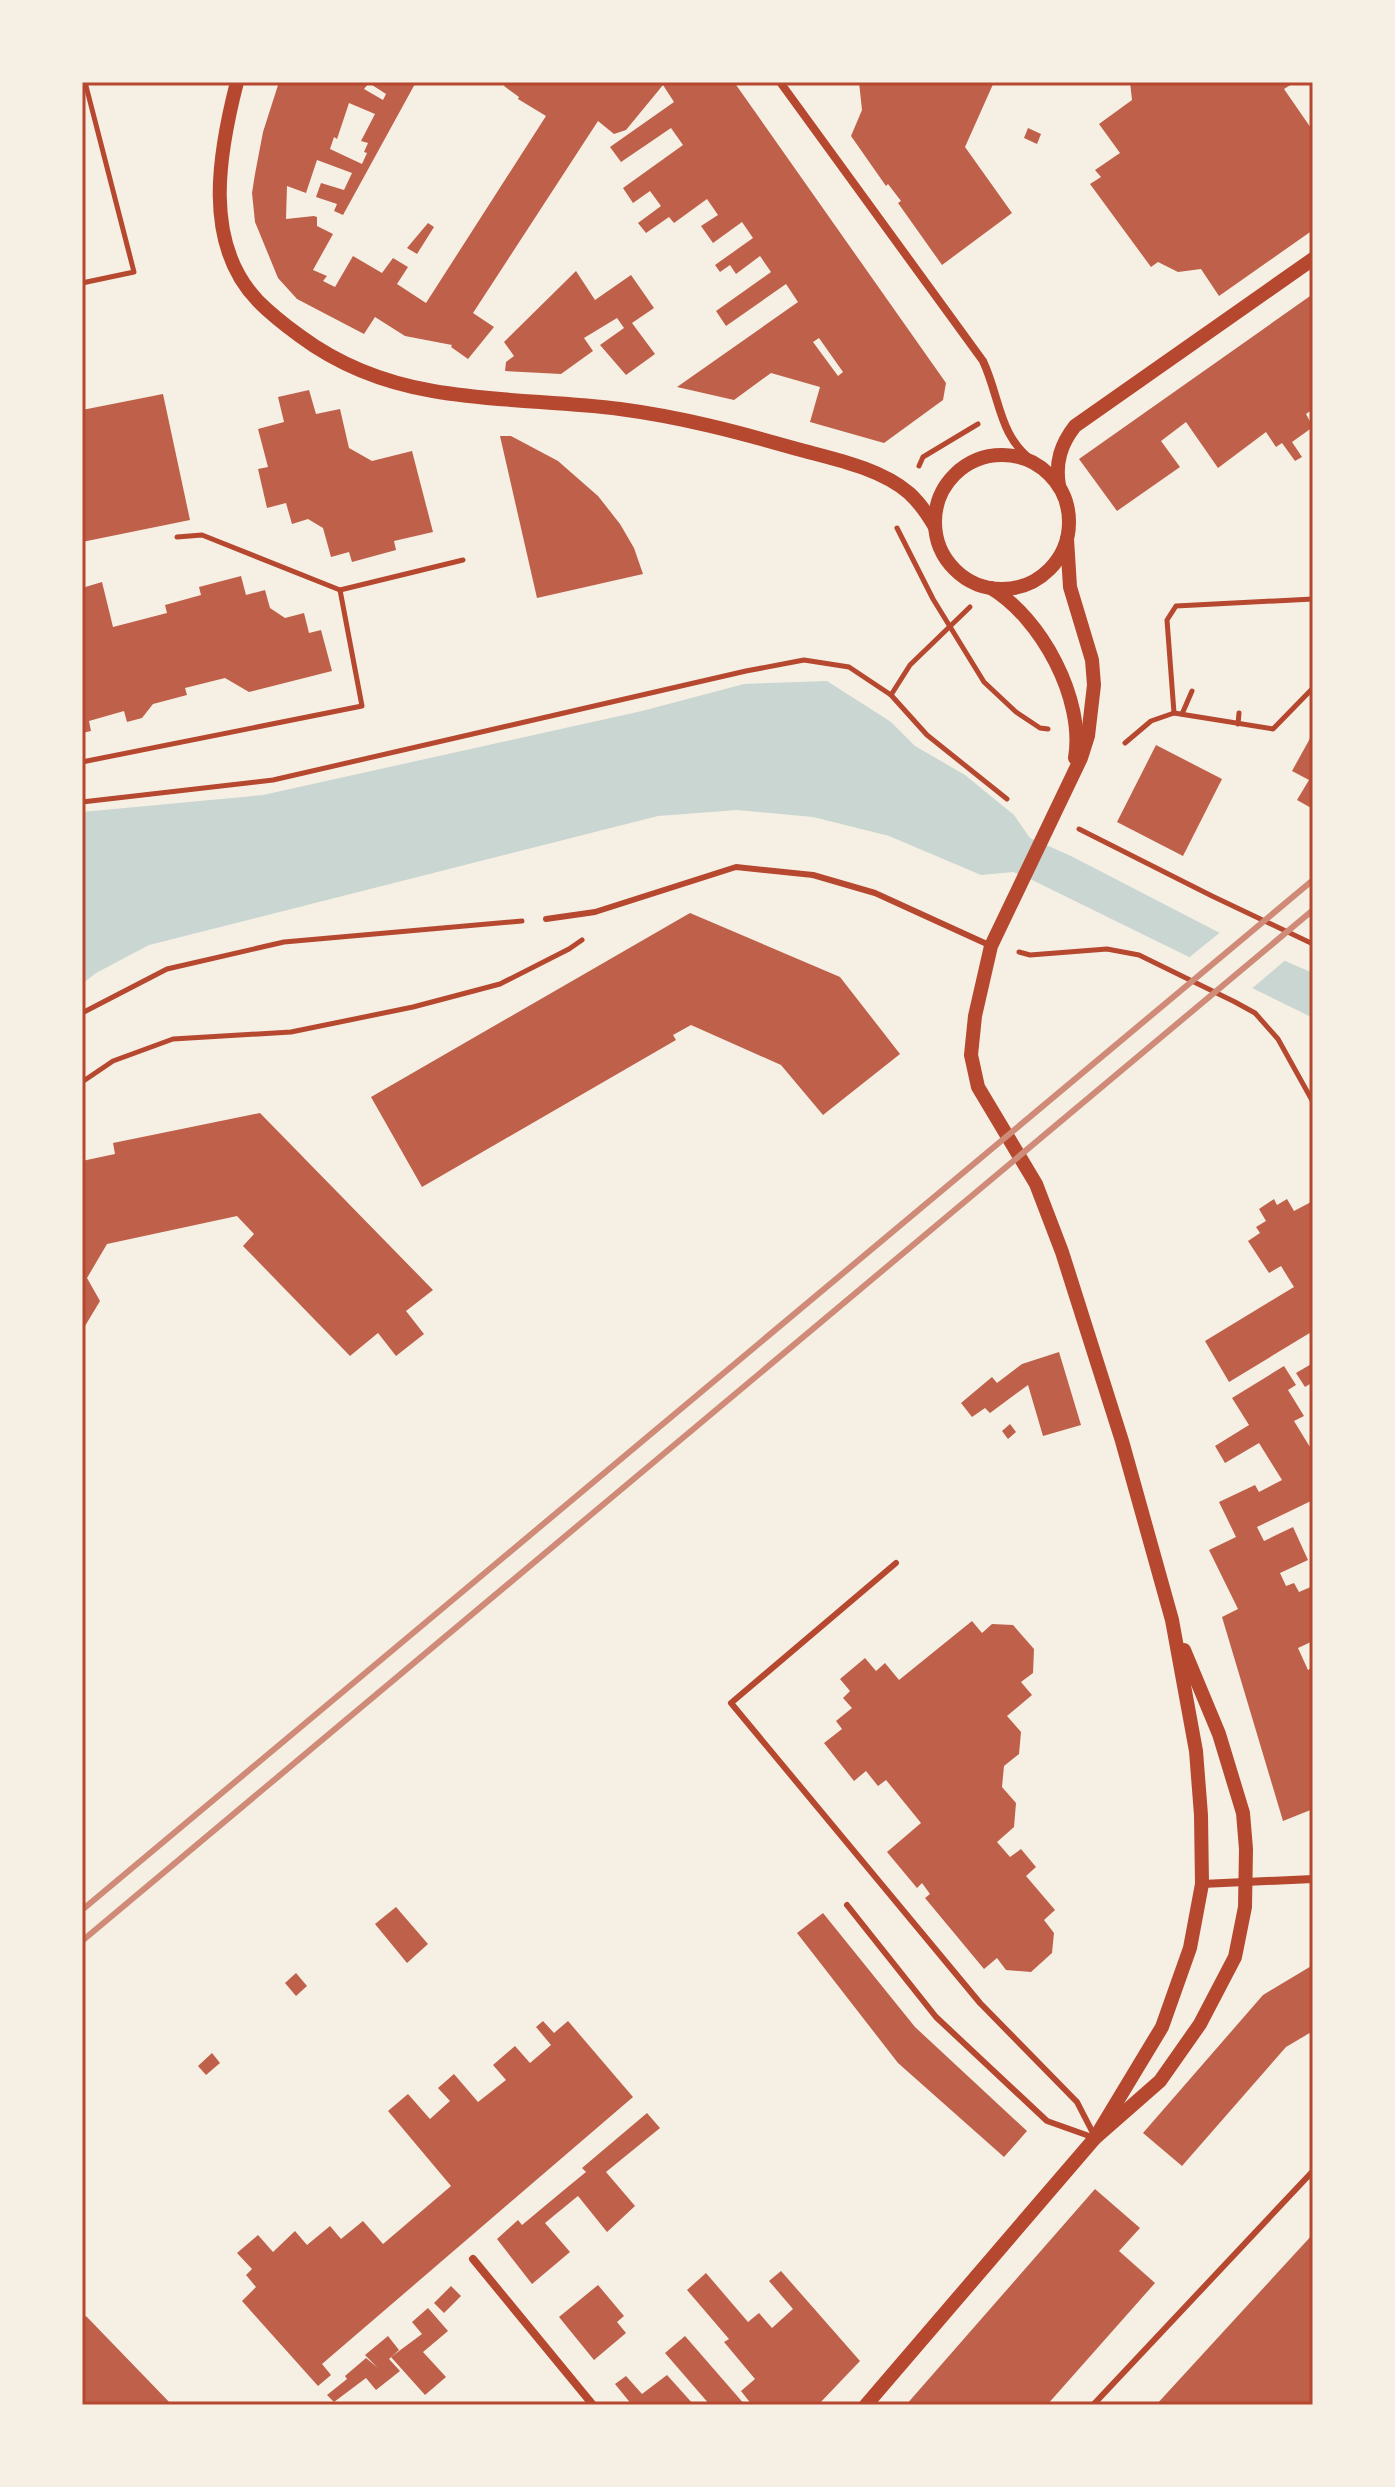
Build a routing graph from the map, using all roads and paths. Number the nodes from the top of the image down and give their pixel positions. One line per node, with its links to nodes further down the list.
1 (85, 82): 5 (path)
2 (237, 82): 9 (street)
3 (780, 82): 6 (street)
4 (1313, 259): 8 (street)
5 (82, 283)
6 (1001, 416): 7 (street); 9 (path)
7 (1035, 463): 8 (street); 10 (street)
8 (1059, 486): 12 (street)
9 (909, 493): 10 (street); 17 (path)
10 (935, 527): 14 (street)
11 (177, 537): 15 (path)
12 (1067, 539): 14 (street); 28 (street)
13 (463, 560): 15 (path)
14 (991, 588): 17 (path); 28 (street)
15 (340, 590): 27 (path)
16 (1313, 599): 22 (path)
17 (951, 624): 20 (path); 25 (path)
18 (1313, 688): 24 (path)
19 (1192, 694): 21 (path)
20 (891, 695): 29 (path); 30 (path)
21 (1184, 711): 22 (path); 24 (path)
22 (1174, 713): 26 (path)
23 (1239, 713): 24 (path)
24 (1238, 724)
25 (1051, 730)
26 (1125, 743)
27 (82, 762)
28 (1070, 781): 31 (street)
29 (1007, 799)
30 (82, 802)
31 (1055, 813): 34 (path); 35 (street)
32 (546, 919): 35 (lane); 36 (path)
33 (590, 934): 37 (path)
34 (1313, 944)
35 (991, 946): 38 (path); 40 (street)
36 (82, 1013)
37 (82, 1082)
38 (1313, 1102)
39 (896, 1563): 45 (lane)
40 (1172, 1620): 42 (street); 43 (street)
41 (1313, 1879): 42 (street)
42 (1246, 1881): 43 (street); 45 (street)
43 (1202, 1884): 45 (street)
44 (847, 1905): 45 (lane)
45 (1095, 2138): 49 (street)
46 (1313, 2171): 50 (lane)
47 (473, 2259): 48 (street)
48 (593, 2405)
49 (866, 2405)
50 (1093, 2405)

